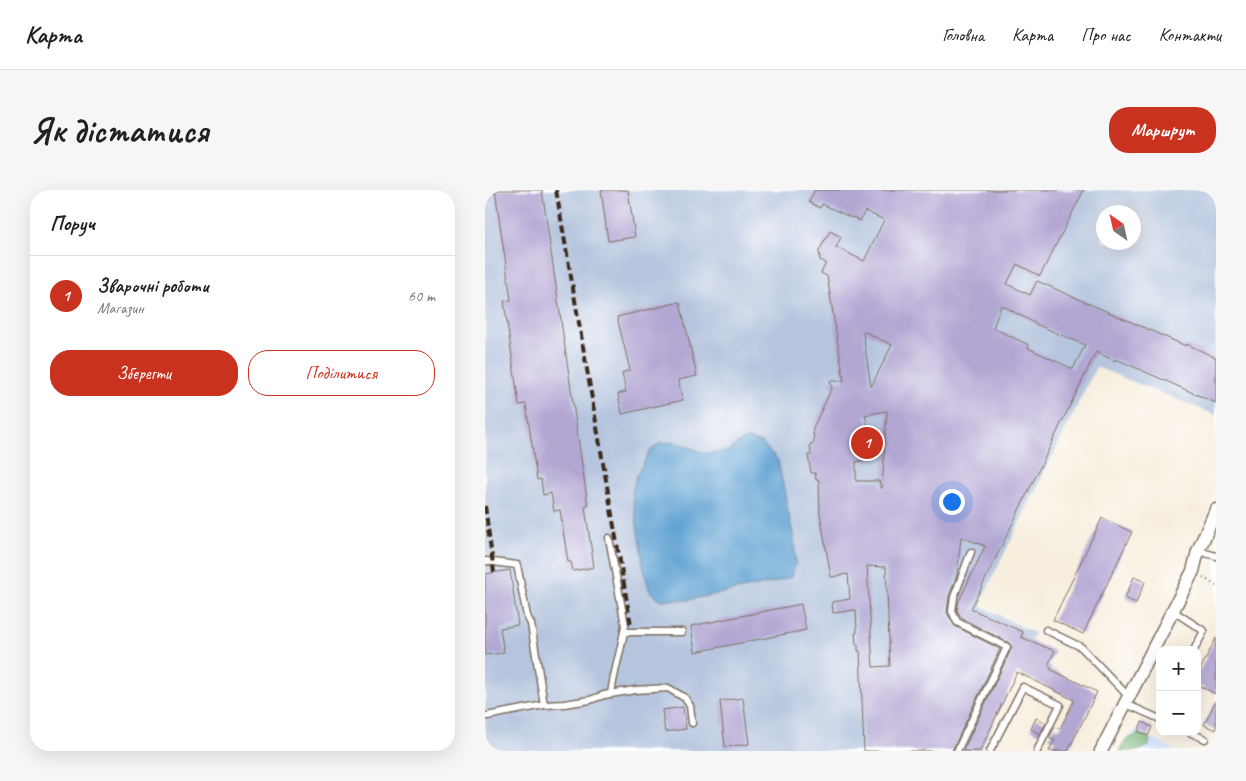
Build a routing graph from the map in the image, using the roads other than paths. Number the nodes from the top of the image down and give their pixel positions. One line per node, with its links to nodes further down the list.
1 (1216, 511): 3 (street)
2 (609, 538): 9 (lane)
3 (1198, 551): 5 (lane); 7 (street)
4 (971, 552): 20 (lane)
5 (1216, 556)
6 (485, 561): 14 (lane)
7 (1173, 611): 11 (lane); 13 (street)
8 (1046, 630): 13 (lane)
9 (624, 632): 10 (lane); 12 (lane)
10 (682, 632)
11 (1196, 646)
12 (611, 694): 14 (lane); 17 (lane)
13 (1127, 700): 16 (lane); 23 (street)
14 (544, 705): 15 (lane)
15 (487, 716)
16 (1156, 717)
17 (692, 723)
18 (1197, 736): 19 (lane)
19 (1205, 740)
20 (957, 751)
21 (991, 751): 22 (lane)
22 (1037, 751)
23 (1101, 751)

